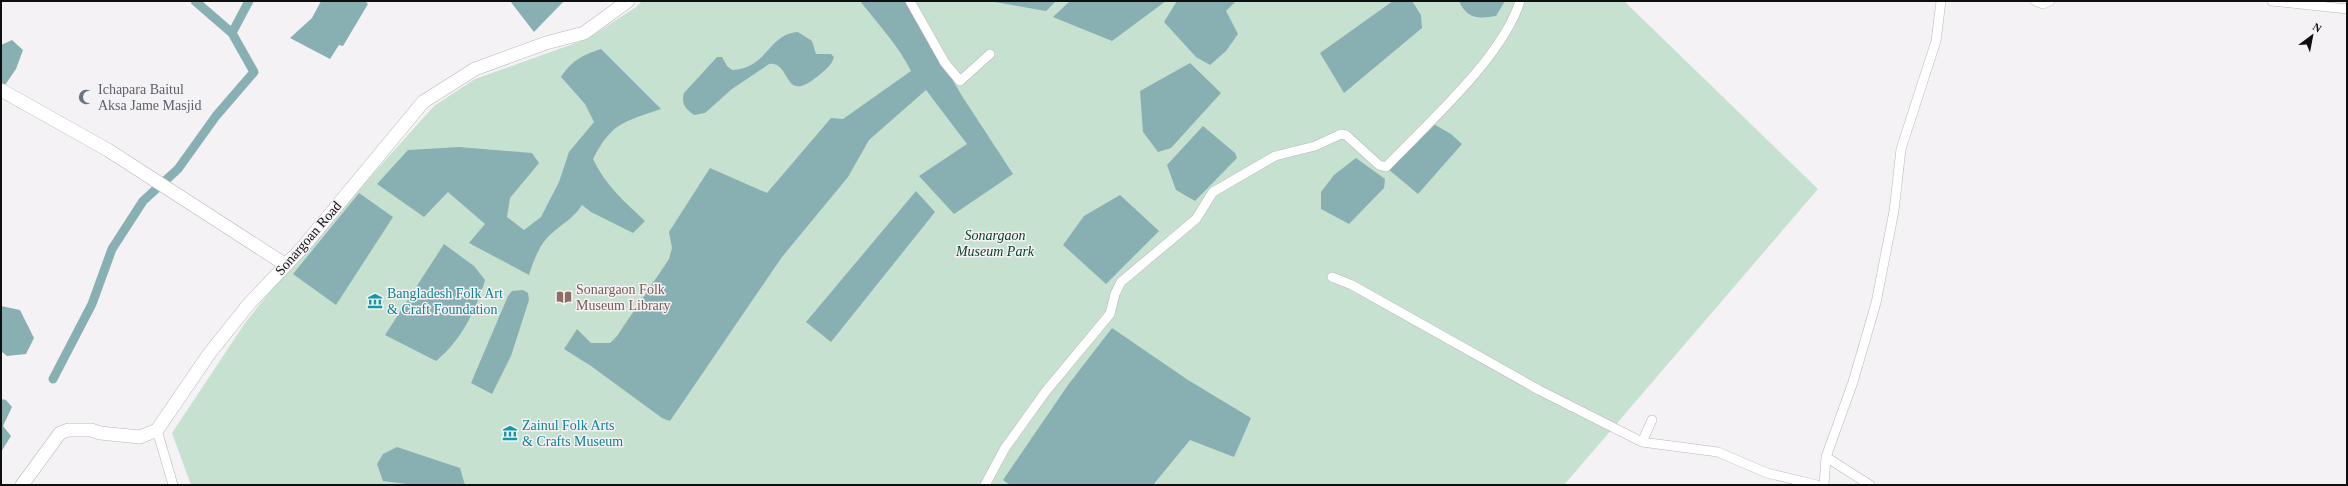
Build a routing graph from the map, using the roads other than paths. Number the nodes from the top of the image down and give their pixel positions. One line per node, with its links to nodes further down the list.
1 (628, 1): 11 (main road, Sonargoan Road)
2 (910, 1): 9 (street)
3 (1520, 1): 19 (street)
4 (1940, 1): 16 (street)
5 (2035, 1): 6 (street)
6 (2050, 1)
7 (2272, 1): 8 (street)
8 (2347, 9)
9 (990, 54)
10 (1, 90): 11 (main road)
11 (286, 265): 14 (main road, Sonargoan Road)
12 (1332, 277): 15 (street)
13 (1652, 420): 15 (street)
14 (157, 430): 17 (main road); 18 (street)
15 (1642, 442): 20 (street)
16 (1826, 457): 21 (street); 22 (street)
17 (22, 485)
18 (173, 485)
19 (985, 485)
20 (1817, 485)
21 (1824, 485)
22 (1870, 485)

